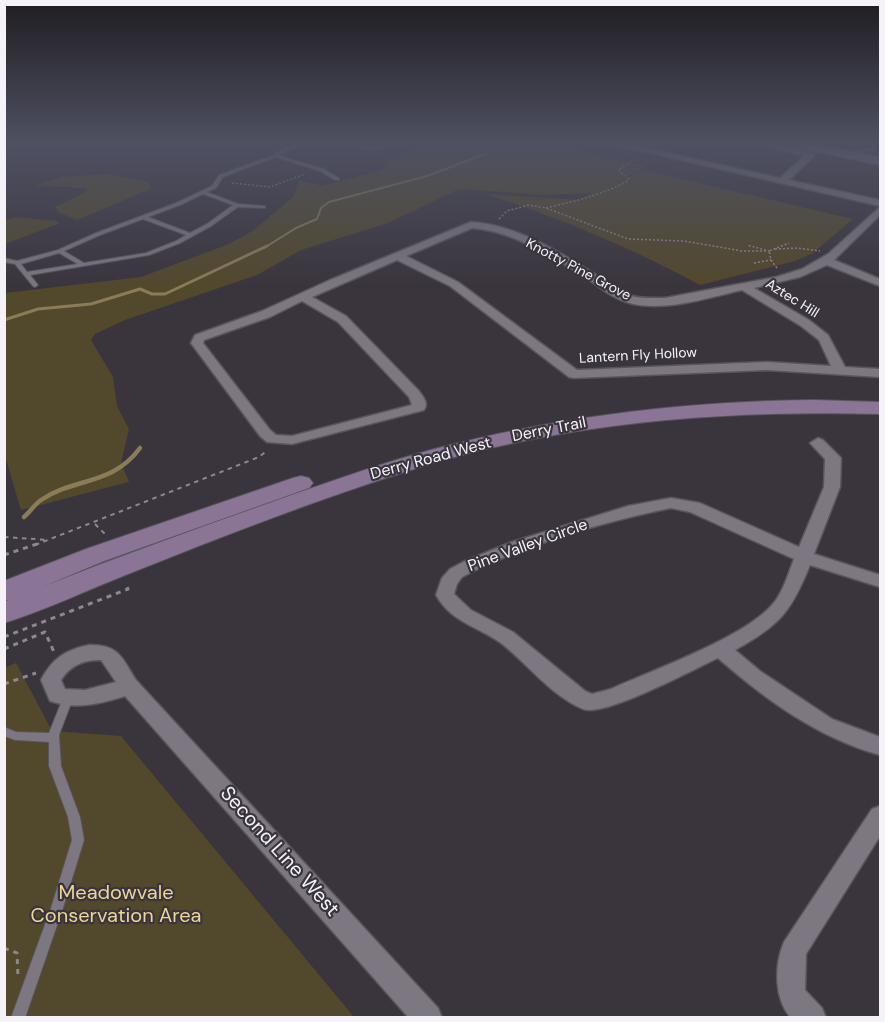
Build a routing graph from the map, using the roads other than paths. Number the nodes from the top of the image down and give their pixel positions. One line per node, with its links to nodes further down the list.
1 (832, 192): 3 (street)
2 (204, 193): 4 (lane); 7 (lane)
3 (880, 202)
4 (237, 205): 5 (lane); 8 (lane)
5 (263, 207)
6 (880, 210): 11 (street, Knotty Pine Grove)
7 (143, 218): 8 (lane); 9 (lane)
8 (190, 235): 14 (lane)
9 (60, 251): 13 (lane); 14 (lane)
10 (398, 256): 18 (street, Knotty Pine Grove); 19 (street, Knotty Pine Grove); 20 (street, Lantern Fly Hollow)
11 (830, 257): 16 (street); 18 (street, Knotty Pine Grove)
12 (4, 260): 13 (lane)
13 (17, 263): 15 (lane)
14 (82, 264): 15 (lane)
15 (26, 274): 17 (lane)
16 (880, 283)
17 (35, 285)
18 (743, 286): 20 (street, Aztec Hill)
19 (303, 297): 19 (street, Knotty Pine Grove)
20 (840, 370): 21 (street, Lantern Fly Hollow)
21 (880, 373)
22 (880, 396): 27 (main road, Derry Road West)
23 (880, 408): 28 (main road, Derry Road West)
24 (818, 443): 25 (street)
25 (806, 557): 26 (street); 29 (street, Pine Valley Circle); 29 (street, Pine Valley Circle)
26 (880, 580)
27 (4, 592)
28 (4, 613)
29 (720, 649): 34 (street)
30 (129, 686): 31 (street); 31 (street, Second Line West); 37 (street, Second Line West)
31 (68, 698): 33 (lane)
32 (4, 730): 33 (lane)
33 (54, 738): 36 (lane)
34 (880, 746)
35 (880, 816): 38 (street)
36 (18, 1017)
37 (428, 1017)
38 (812, 1017)

